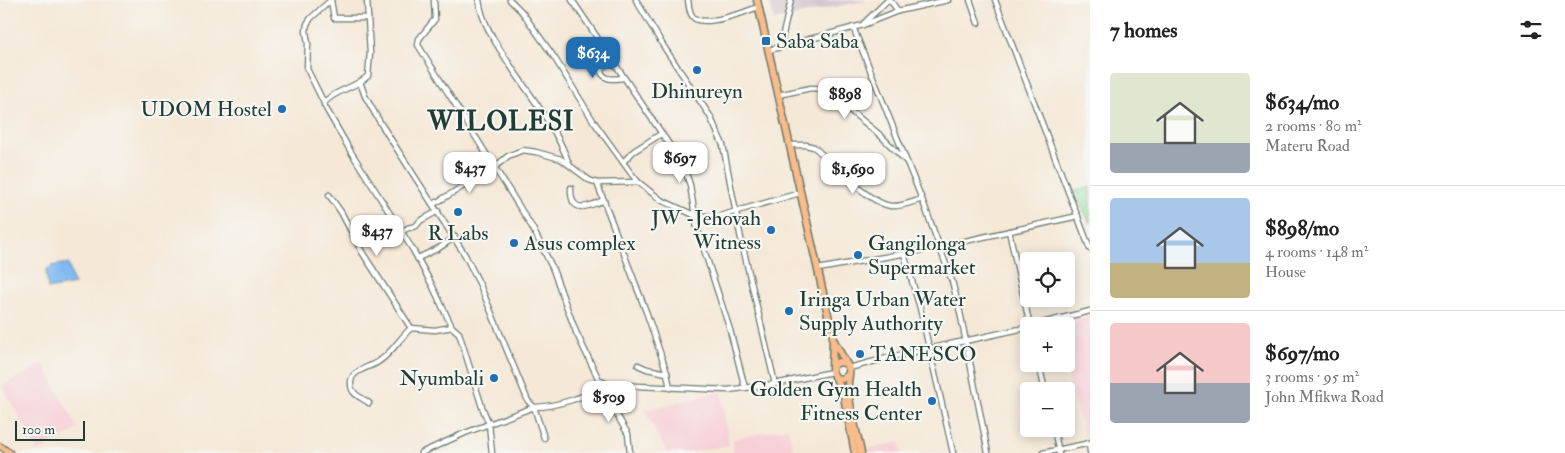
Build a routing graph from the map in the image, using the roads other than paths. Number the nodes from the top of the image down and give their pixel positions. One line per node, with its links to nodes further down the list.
1 (331, 0): 18 (street); 28 (street)
2 (367, 0): 18 (street)
3 (434, 0): 34 (street)
4 (479, 0): 33 (street)
5 (510, 0): 31 (street)
6 (572, 0): 24 (street)
7 (636, 0): 44 (street)
8 (683, 0): 16 (street)
9 (688, 0): 16 (street)
10 (791, 0): 22 (street)
11 (889, 0): 17 (street); 20 (street)
12 (948, 0): 17 (street)
13 (970, 0): 19 (street)
14 (995, 0): 46 (street)
15 (758, 3): 16 (street); 23 (highway)
16 (689, 6)
17 (898, 11): 20 (street)
18 (368, 18): 26 (street)
19 (978, 23)
20 (863, 25): 21 (street)
21 (854, 27): 22 (street); 32 (street)
22 (780, 47): 23 (street)
23 (769, 50): 27 (highway)
24 (612, 61): 25 (street); 25 (street)
25 (623, 78): 29 (street)
26 (360, 82): 28 (street); 42 (street)
27 (778, 95): 30 (highway); 32 (street)
28 (324, 103): 48 (street)
29 (661, 134): 31 (street); 45 (street)
30 (790, 145): 38 (highway); 40 (street)
31 (622, 162): 35 (street)
32 (907, 163): 40 (street)
33 (568, 164): 34 (street); 36 (street)
34 (495, 167): 42 (street); 68 (street)
35 (638, 182): 36 (street); 45 (street)
36 (597, 183): 41 (street)
37 (570, 188): 41 (street)
38 (800, 193): 44 (street); 54 (highway)
39 (329, 196): 59 (street)
40 (922, 198): 50 (street)
41 (604, 200): 66 (street)
42 (434, 204): 43 (street)
43 (438, 211): 48 (street); 49 (street)
44 (736, 211): 45 (street); 69 (street)
45 (694, 215): 72 (street)
46 (1078, 216): 47 (street); 51 (street)
47 (1009, 231): 50 (street); 56 (street)
48 (401, 232): 53 (street)
49 (455, 237): 53 (street); 74 (street)
50 (938, 247): 52 (street); 62 (street)
51 (1090, 249)
52 (904, 254): 54 (street); 63 (street)
53 (418, 258): 58 (street)
54 (818, 269): 61 (highway)
55 (1090, 311): 57 (street)
56 (1028, 317)
57 (1066, 317)
58 (452, 327): 59 (street); 75 (street)
59 (411, 328): 73 (street)
60 (1020, 328): 62 (street)
61 (833, 337): 65 (highway); 67 (highway)
62 (965, 341): 63 (street); 89 (street)
63 (928, 349): 65 (street); 88 (street)
64 (638, 365): 66 (street)
65 (848, 370): 67 (highway); 67 (highway); 87 (highway)
66 (667, 372): 71 (street)
67 (833, 373): 69 (street); 86 (highway)
68 (607, 384): 70 (street); 71 (street)
69 (775, 384): 72 (street)
70 (601, 388): 74 (street); 85 (street)
71 (670, 388): 72 (street)
72 (744, 388)
73 (369, 403)
74 (534, 407): 75 (street); 77 (street)
75 (489, 424): 83 (street); 84 (street)
76 (1056, 437): 80 (street)
77 (544, 438)
78 (1089, 443): 80 (street); 81 (street)
79 (0, 446): 82 (main road)
80 (1059, 451): 90 (street)
81 (1090, 452)
82 (10, 453)
83 (421, 453)
84 (492, 453)
85 (630, 453)
86 (855, 453)
87 (861, 453)
88 (952, 453)
89 (988, 453)
90 (1043, 453)

